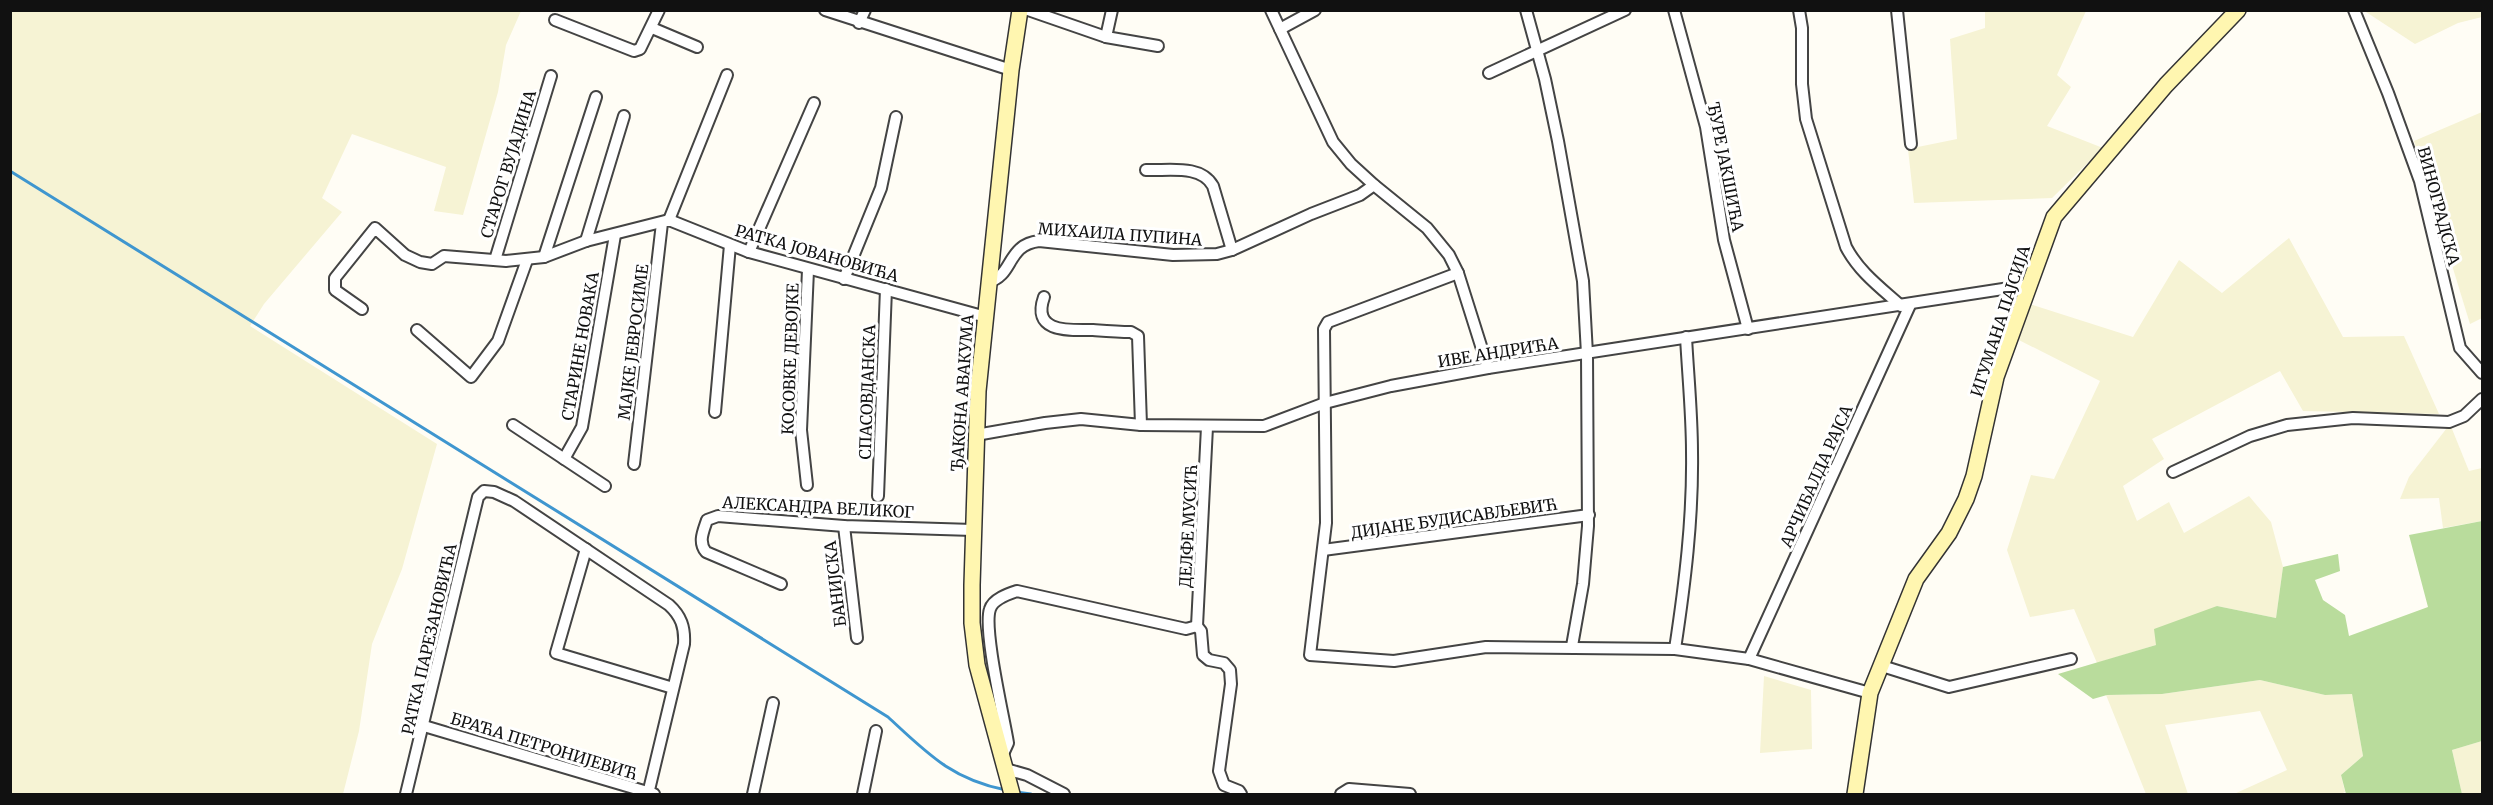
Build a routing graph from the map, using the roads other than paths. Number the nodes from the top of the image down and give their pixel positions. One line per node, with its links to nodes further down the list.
1 (659, 10): 18 (street)
2 (825, 10): 17 (street)
3 (865, 10): 17 (street)
4 (1020, 10): 24 (street, ЂАКОНА АВАКУМА)
5 (1028, 10): 20 (street)
6 (1112, 10): 20 (street)
7 (1271, 10): 19 (street)
8 (1315, 10): 19 (street)
9 (1526, 10): 23 (street)
10 (1625, 10): 23 (street)
11 (1674, 10): 54 (street, ЂУРЕ ЈАКШИЋА)
12 (1799, 10): 51 (street)
13 (1897, 10): 32 (street)
14 (2238, 10): 48 (street, ИГУМАНА ПАЈСИЈА)
15 (2354, 10): 59 (street, ВИНОГРАДСКА)
16 (555, 20): 18 (street)
17 (859, 23): 24 (street)
18 (652, 28): 22 (street)
19 (1280, 28): 34 (street)
20 (1106, 37): 21 (street)
21 (1158, 46)
22 (697, 47)
23 (1538, 51): 25 (street); 57 (street)
24 (1011, 70): 47 (street, ЂАКОНА АВАКУМА)
25 (1489, 73)
26 (727, 75): 35 (street, МАЈКЕ ЈЕВРОСИМЕ)
27 (551, 76): 42 (street, СТАРОГ ВУЈАДИНА)
28 (596, 97): 41 (street)
29 (814, 104): 40 (street)
30 (624, 116): 37 (street)
31 (896, 117): 46 (street)
32 (1911, 144)
33 (1146, 170): 39 (street, МИХАИЛА ПУПИНА)
34 (1374, 185): 39 (street, МИХАИЛА ПУПИНА); 45 (street)
35 (666, 221): 36 (street); 38 (street, РАТКА ЈОВАНОВИЋА); 68 (street, МАЈКЕ ЈЕВРОСИМЕ)
36 (615, 235): 37 (street); 67 (street, СТАРИНЕ НОВАКА)
37 (586, 241): 41 (street)
38 (730, 245): 40 (street, РАТКА ЈОВАНОВИЋА); 62 (street)
39 (1232, 250): 47 (street, МИХАИЛА ПУПИНА)
40 (749, 252): 44 (street, РАТКА ЈОВАНОВИЋА)
41 (544, 257): 43 (street)
42 (495, 260): 43 (street); 52 (street)
43 (527, 260): 55 (street)
44 (808, 270): 46 (street, РАТКА ЈОВАНОВИЋА); 70 (street, КОСОВКЕ ДЕВОЈКЕ)
45 (1458, 273): 58 (street); 61 (street)
46 (844, 279): 49 (street, РАТКА ЈОВАНОВИЋА)
47 (988, 282): 53 (street, ЂАКОНА АВАКУМА)
48 (2029, 285): 51 (street, ИВЕ АНДРИЋА); 85 (street, ИГУМАНА ПАЈСИЈА)
49 (886, 289): 53 (street, РАТКА ЈОВАНОВИЋА); 72 (street, СПАСОВДАНСКА)
50 (1044, 297): 64 (street)
51 (1906, 306): 54 (street, ИВЕ АНДРИЋА); 83 (street, АРЧИБАЛДА РАЈСА)
52 (362, 309)
53 (986, 317): 66 (street, ЂАКОНА АВАКУМА)
54 (1748, 329): 56 (street, ИВЕ АНДРИЋА)
55 (417, 330)
56 (1686, 337): 57 (street, ИВЕ АНДРИЋА); 82 (street)
57 (1587, 354): 58 (street, ИВЕ АНДРИЋА); 73 (street)
58 (1488, 368): 61 (street, ИВЕ АНДРИЋА)
59 (2482, 373)
60 (2482, 399): 69 (street)
61 (1325, 403): 65 (street, ИВЕ АНДРИЋА); 77 (street)
62 (715, 412)
63 (513, 424): 67 (street)
64 (1141, 425): 65 (street, ИВЕ АНДРИЋА); 66 (street, ИВЕ АНДРИЋА)
65 (1207, 427): 79 (street, ДЕЛФЕ МУСИЋ)
66 (976, 435): 75 (street, ЂАКОНА АВАКУМА)
67 (564, 459): 71 (street)
68 (634, 464)
69 (2174, 472)
70 (807, 485)
71 (605, 486)
72 (878, 495)
73 (1589, 515): 77 (street, ДИЈАНЕ БУДИСАВЉЕВИЋ); 81 (street)
74 (844, 526): 75 (street, АЛЕКСАНДРА ВЕЛИКОГ); 78 (street, АЛЕКСАНДРА ВЕЛИКОГ); 80 (street, БАНИЈСКА)
75 (973, 530): 91 (street, ЂАКОНА АВАКУМА)
76 (586, 549): 86 (street); 86 (street); 89 (street, РАТКА ПАРЕЗАНОВИЋА)
77 (1323, 550): 81 (street)
78 (781, 584)
79 (1197, 626): 91 (street); 98 (street, ДЕЛФЕ МУСИЋ)
80 (857, 638)
81 (1572, 646): 82 (street)
82 (1676, 649): 83 (street)
83 (1749, 660): 87 (street)
84 (2070, 660): 85 (street)
85 (1882, 666): 87 (street, ИГУМАНА ПАЈСИЈА)
86 (673, 688): 92 (street)
87 (1870, 693): 101 (street, ИГУМАНА ПАЈСИЈА)
88 (772, 703): 94 (street)
89 (424, 726): 92 (street, БРАЋА ПЕТРОНИЈЕВИЋ); 93 (street, РАТКА ПАРЕЗАНОВИЋА)
90 (876, 731): 95 (street)
91 (1006, 766): 96 (street, ЂАКОНА АВАКУМА); 97 (street)
92 (650, 794)
93 (406, 795)
94 (753, 795)
95 (863, 795)
96 (1012, 795)
97 (1064, 795)
98 (1241, 795)
99 (1341, 795): 100 (street)
100 (1410, 795)
101 (1855, 795)

